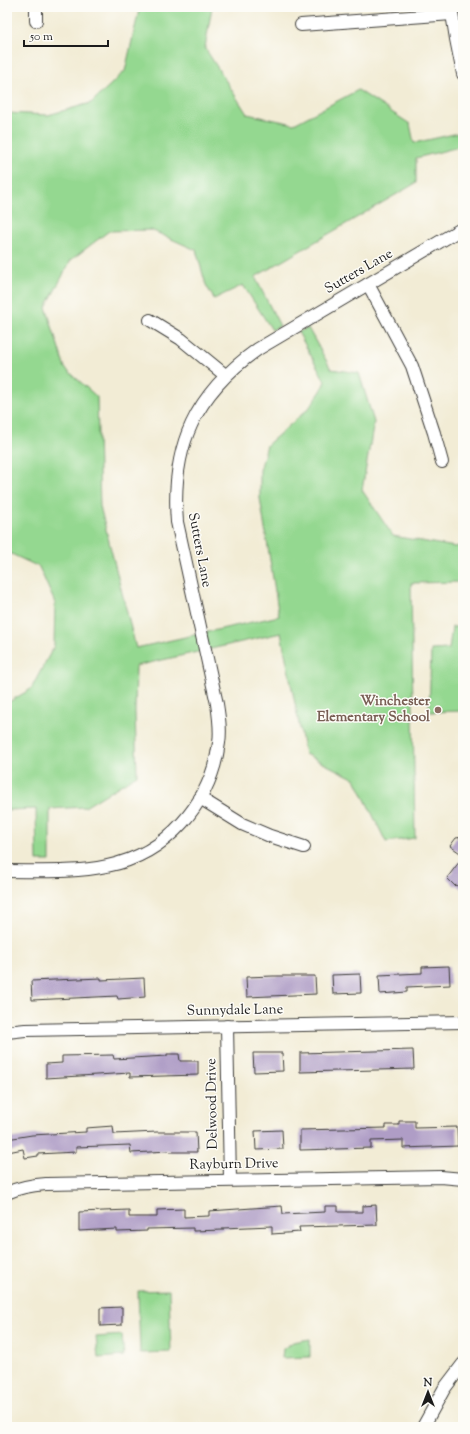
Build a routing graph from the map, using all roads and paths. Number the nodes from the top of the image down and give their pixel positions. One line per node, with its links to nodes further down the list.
1 (36, 7): 3 (street)
2 (452, 10): 4 (street); 5 (street)
3 (36, 20)
4 (301, 25)
5 (463, 74)
6 (463, 228): 7 (street, Sutters Lane)
7 (368, 284): 9 (street, Sutters Lane); 10 (street)
8 (150, 320): 9 (street)
9 (225, 375): 11 (street, Sutters Lane)
10 (442, 462)
11 (200, 798): 12 (street); 13 (street, Sutters Lane)
12 (304, 848)
13 (7, 871)
14 (463, 1022): 15 (street, Sunnydale Lane)
15 (226, 1026): 16 (street, Sunnydale Lane); 17 (street, Delwood Drive)
16 (7, 1032)
17 (230, 1180): 18 (street, Rayburn Drive); 19 (street, Rayburn Drive)
18 (463, 1180)
19 (7, 1193)
20 (463, 1364): 21 (street)
21 (423, 1427)

